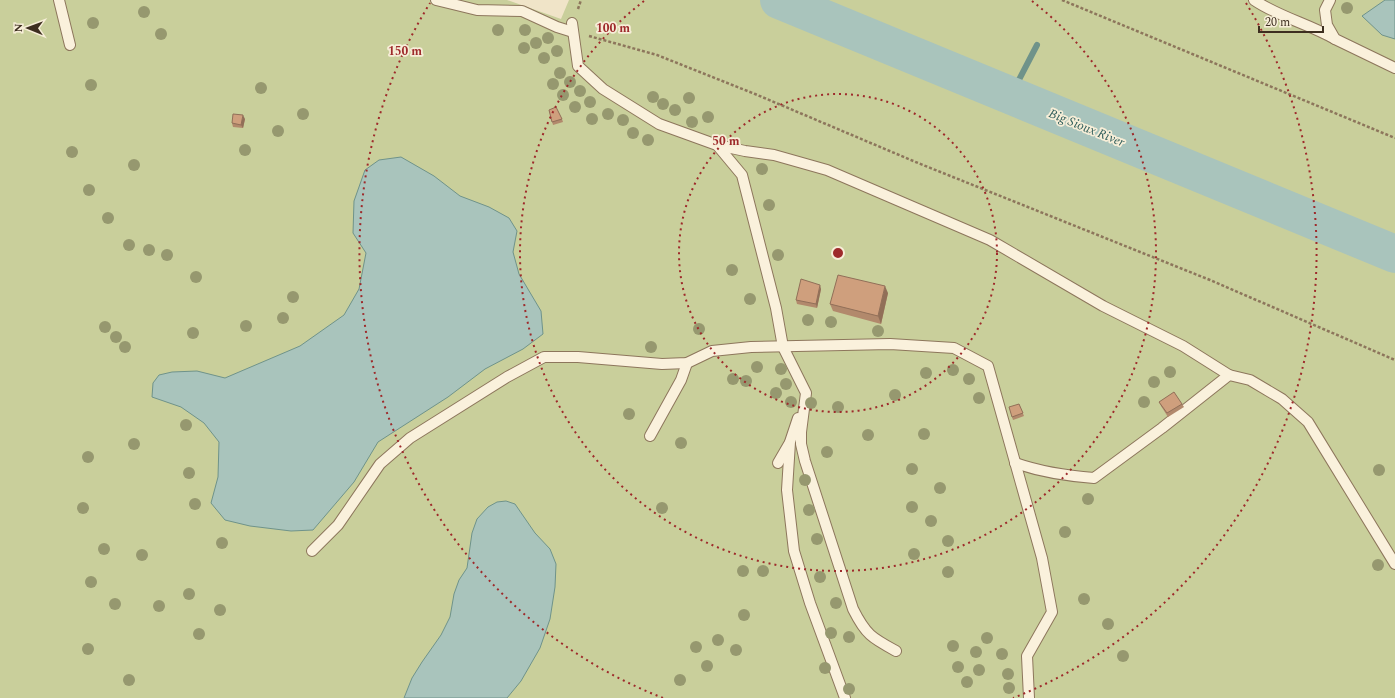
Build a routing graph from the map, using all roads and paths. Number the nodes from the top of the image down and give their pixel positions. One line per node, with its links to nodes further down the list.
1 (59, 0): 8 (lane)
2 (436, 0): 6 (lane)
3 (1062, 0): 10 (path)
4 (1254, 0): 7 (lane)
5 (1330, 0): 7 (lane)
6 (572, 27): 11 (lane); 13 (path)
7 (1335, 39): 9 (lane)
8 (70, 45)
9 (1395, 68)
10 (1395, 138)
11 (717, 146): 12 (lane); 15 (lane)
12 (783, 347): 14 (lane); 16 (lane); 20 (lane)
13 (1395, 360)
14 (687, 363): 17 (lane); 21 (lane)
15 (1229, 375): 20 (lane); 22 (lane)
16 (806, 393): 18 (lane); 23 (lane)
17 (650, 436)
18 (790, 442): 19 (lane); 24 (lane)
19 (778, 463)
20 (1015, 463): 25 (lane)
21 (312, 552)
22 (1395, 564)
23 (896, 651)
24 (845, 698)
25 (1030, 698)

